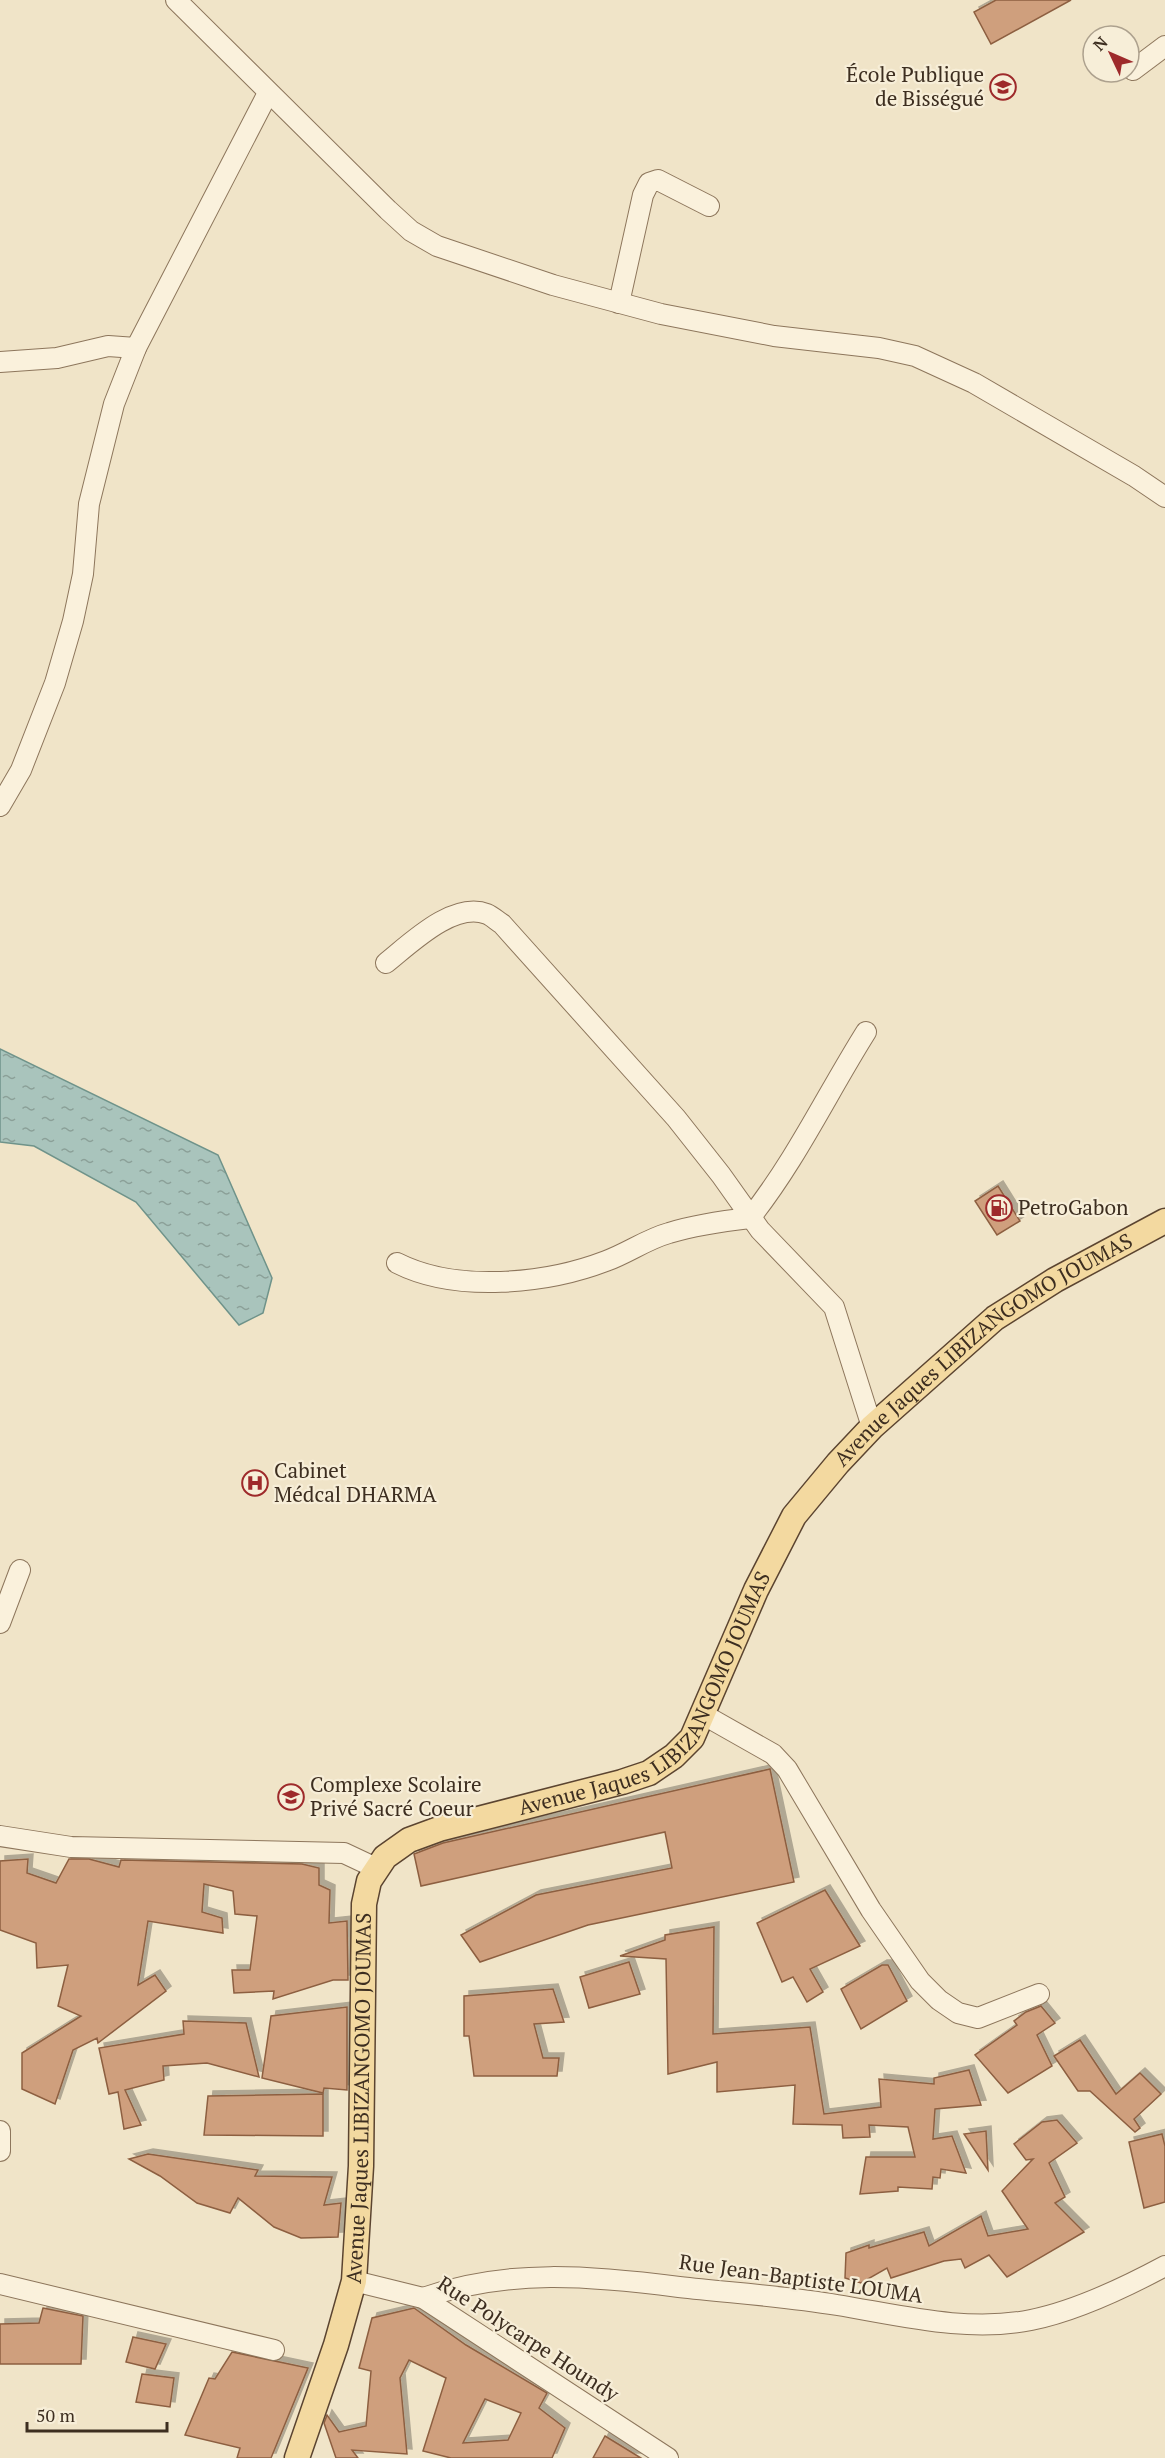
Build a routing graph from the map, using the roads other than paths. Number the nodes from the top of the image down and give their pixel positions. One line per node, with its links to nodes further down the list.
1 (176, 0): 4 (street)
2 (1165, 46): 3 (street)
3 (1141, 64)
4 (268, 93): 6 (street); 7 (street)
5 (709, 206): 6 (street)
6 (619, 303): 9 (street)
7 (136, 348): 8 (street); 10 (street)
8 (0, 362)
9 (1165, 497)
10 (0, 806)
11 (386, 963): 13 (street)
12 (866, 1032): 13 (street)
13 (750, 1218): 15 (street); 16 (street)
14 (1165, 1221): 16 (main road, Avenue Jaques LIBIZANGOMO JOUMAS)
15 (397, 1263)
16 (872, 1426): 19 (main road, Avenue Jaques LIBIZANGOMO JOUMAS)
17 (20, 1570): 18 (street)
18 (0, 1623)
19 (704, 1715): 21 (main road, Avenue Jaques LIBIZANGOMO JOUMAS); 22 (street)
20 (0, 1836): 21 (street)
21 (378, 1869): 26 (main road, Avenue Jaques LIBIZANGOMO JOUMAS)
22 (1039, 1994)
23 (0, 2131): 24 (street)
24 (0, 2151)
25 (1165, 2266): 28 (street, Rue Jean-Baptiste LOUMA)
26 (354, 2281): 28 (street, Rue Polycarpe Houndy); 30 (main road, Avenue Jaques LIBIZANGOMO JOUMAS)
27 (3, 2282): 29 (street)
28 (423, 2298): 31 (street, Rue Polycarpe Houndy)
29 (274, 2350)
30 (297, 2458)
31 (668, 2458)

